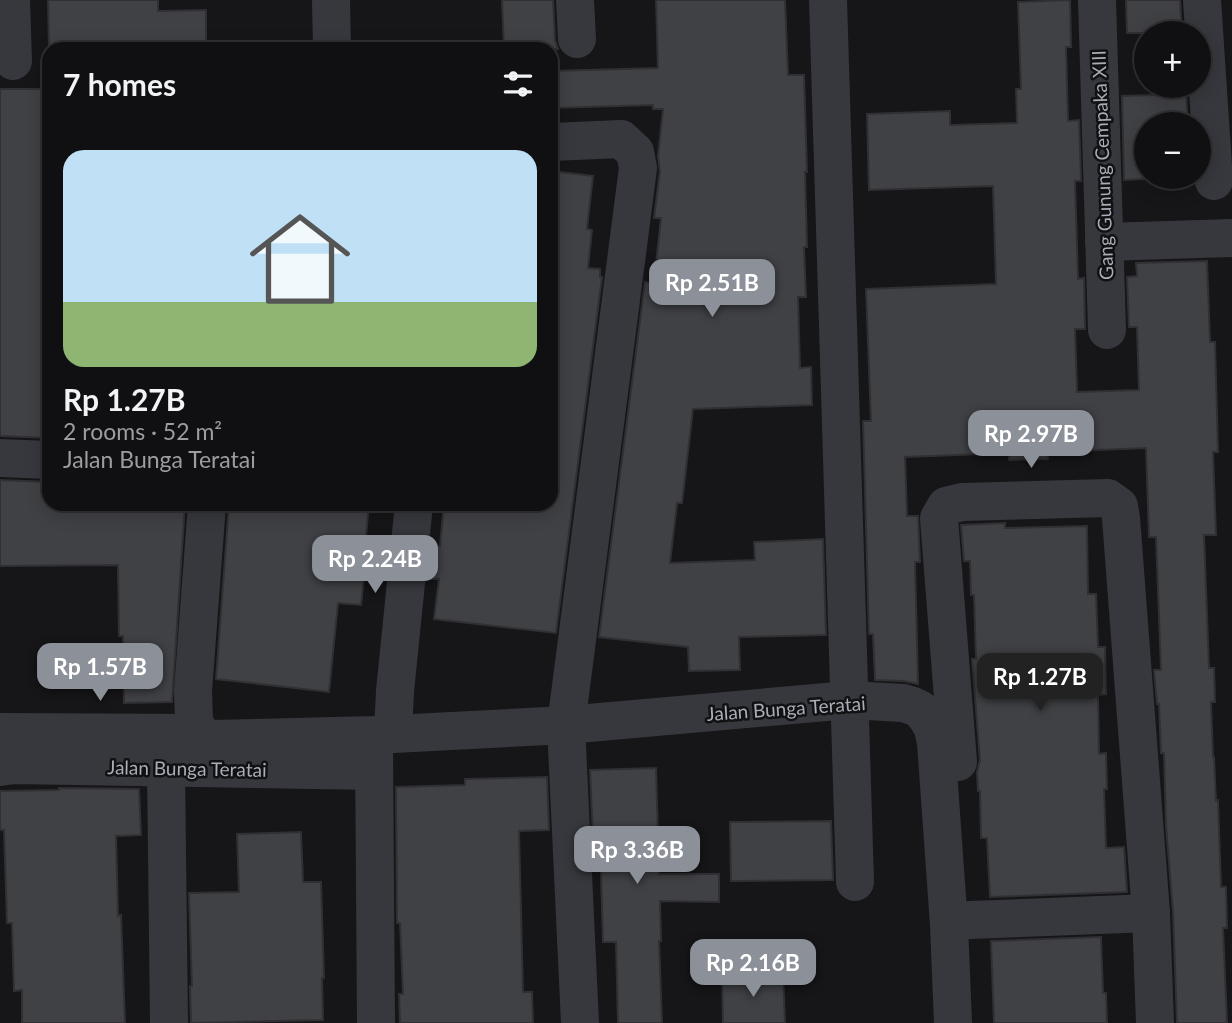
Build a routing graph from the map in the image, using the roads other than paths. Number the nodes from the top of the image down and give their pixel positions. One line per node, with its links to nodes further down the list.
1 (11, 0): 9 (street)
2 (331, 0): 8 (street)
3 (575, 0): 7 (street)
4 (828, 0): 19 (street)
5 (1097, 0): 13 (street, Gang Gunung Cempaka XIII)
6 (1202, 0): 11 (street)
7 (576, 39)
8 (332, 42)
9 (13, 61)
10 (558, 142): 20 (street)
11 (1214, 181)
12 (1232, 238): 13 (street)
13 (1104, 243): 14 (street, Gang Gunung Cempaka XIII)
14 (1107, 330)
15 (0, 458): 16 (street)
16 (42, 460)
17 (206, 511): 22 (street)
18 (413, 511): 23 (street)
19 (849, 700): 20 (street, Jalan Bunga Teratai); 26 (street); 32 (street, Jalan Bunga Teratai)
20 (566, 725): 23 (street, Jalan Bunga Teratai); 31 (street)
21 (0, 732): 22 (street)
22 (199, 733): 23 (street)
23 (380, 746): 25 (street, Jalan Bunga Teratai); 30 (street)
24 (0, 767): 25 (street, Jalan Bunga Teratai)
25 (166, 768): 29 (street)
26 (855, 882)
27 (1150, 913): 28 (street); 28 (street); 34 (street)
28 (970, 920): 33 (street)
29 (169, 1023)
30 (376, 1023)
31 (580, 1023)
32 (953, 1023)
33 (975, 1023)
34 (1155, 1023)

